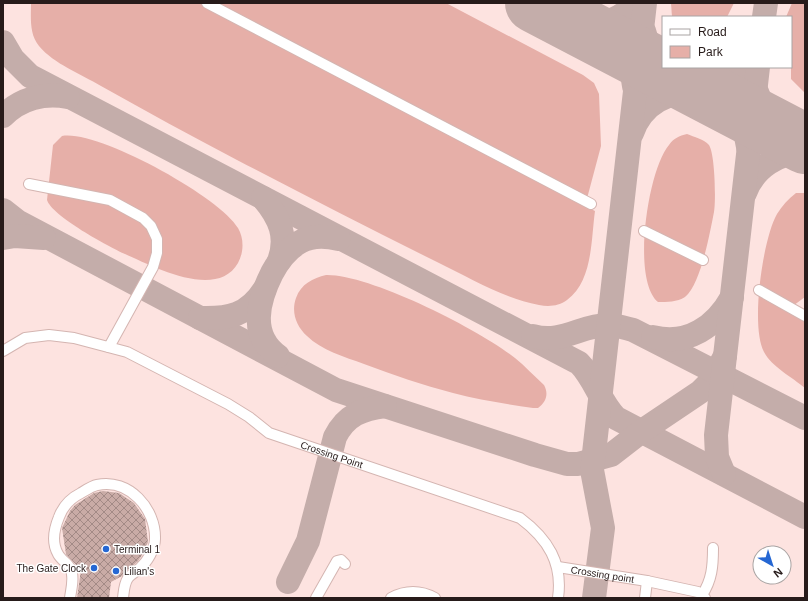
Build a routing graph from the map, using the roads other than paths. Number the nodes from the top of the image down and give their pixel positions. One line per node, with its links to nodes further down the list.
1 (207, 3): 3 (lane)
2 (29, 184): 8 (lane)
3 (591, 204)
4 (644, 231): 5 (lane)
5 (703, 260)
6 (759, 290): 7 (lane)
7 (805, 316)
8 (109, 347): 9 (lane); 12 (lane, Crossing Point)
9 (3, 351)
10 (713, 548): 14 (lane)
11 (345, 564): 17 (lane)
12 (558, 567): 13 (lane, Crossing point); 20 (lane)
13 (647, 580): 14 (lane, Crossing point); 21 (lane)
14 (703, 597)
15 (70, 598): 16 (lane)
16 (123, 598)
17 (316, 598)
18 (391, 598): 19 (lane)
19 (435, 598)
20 (558, 598)
21 (645, 598)

